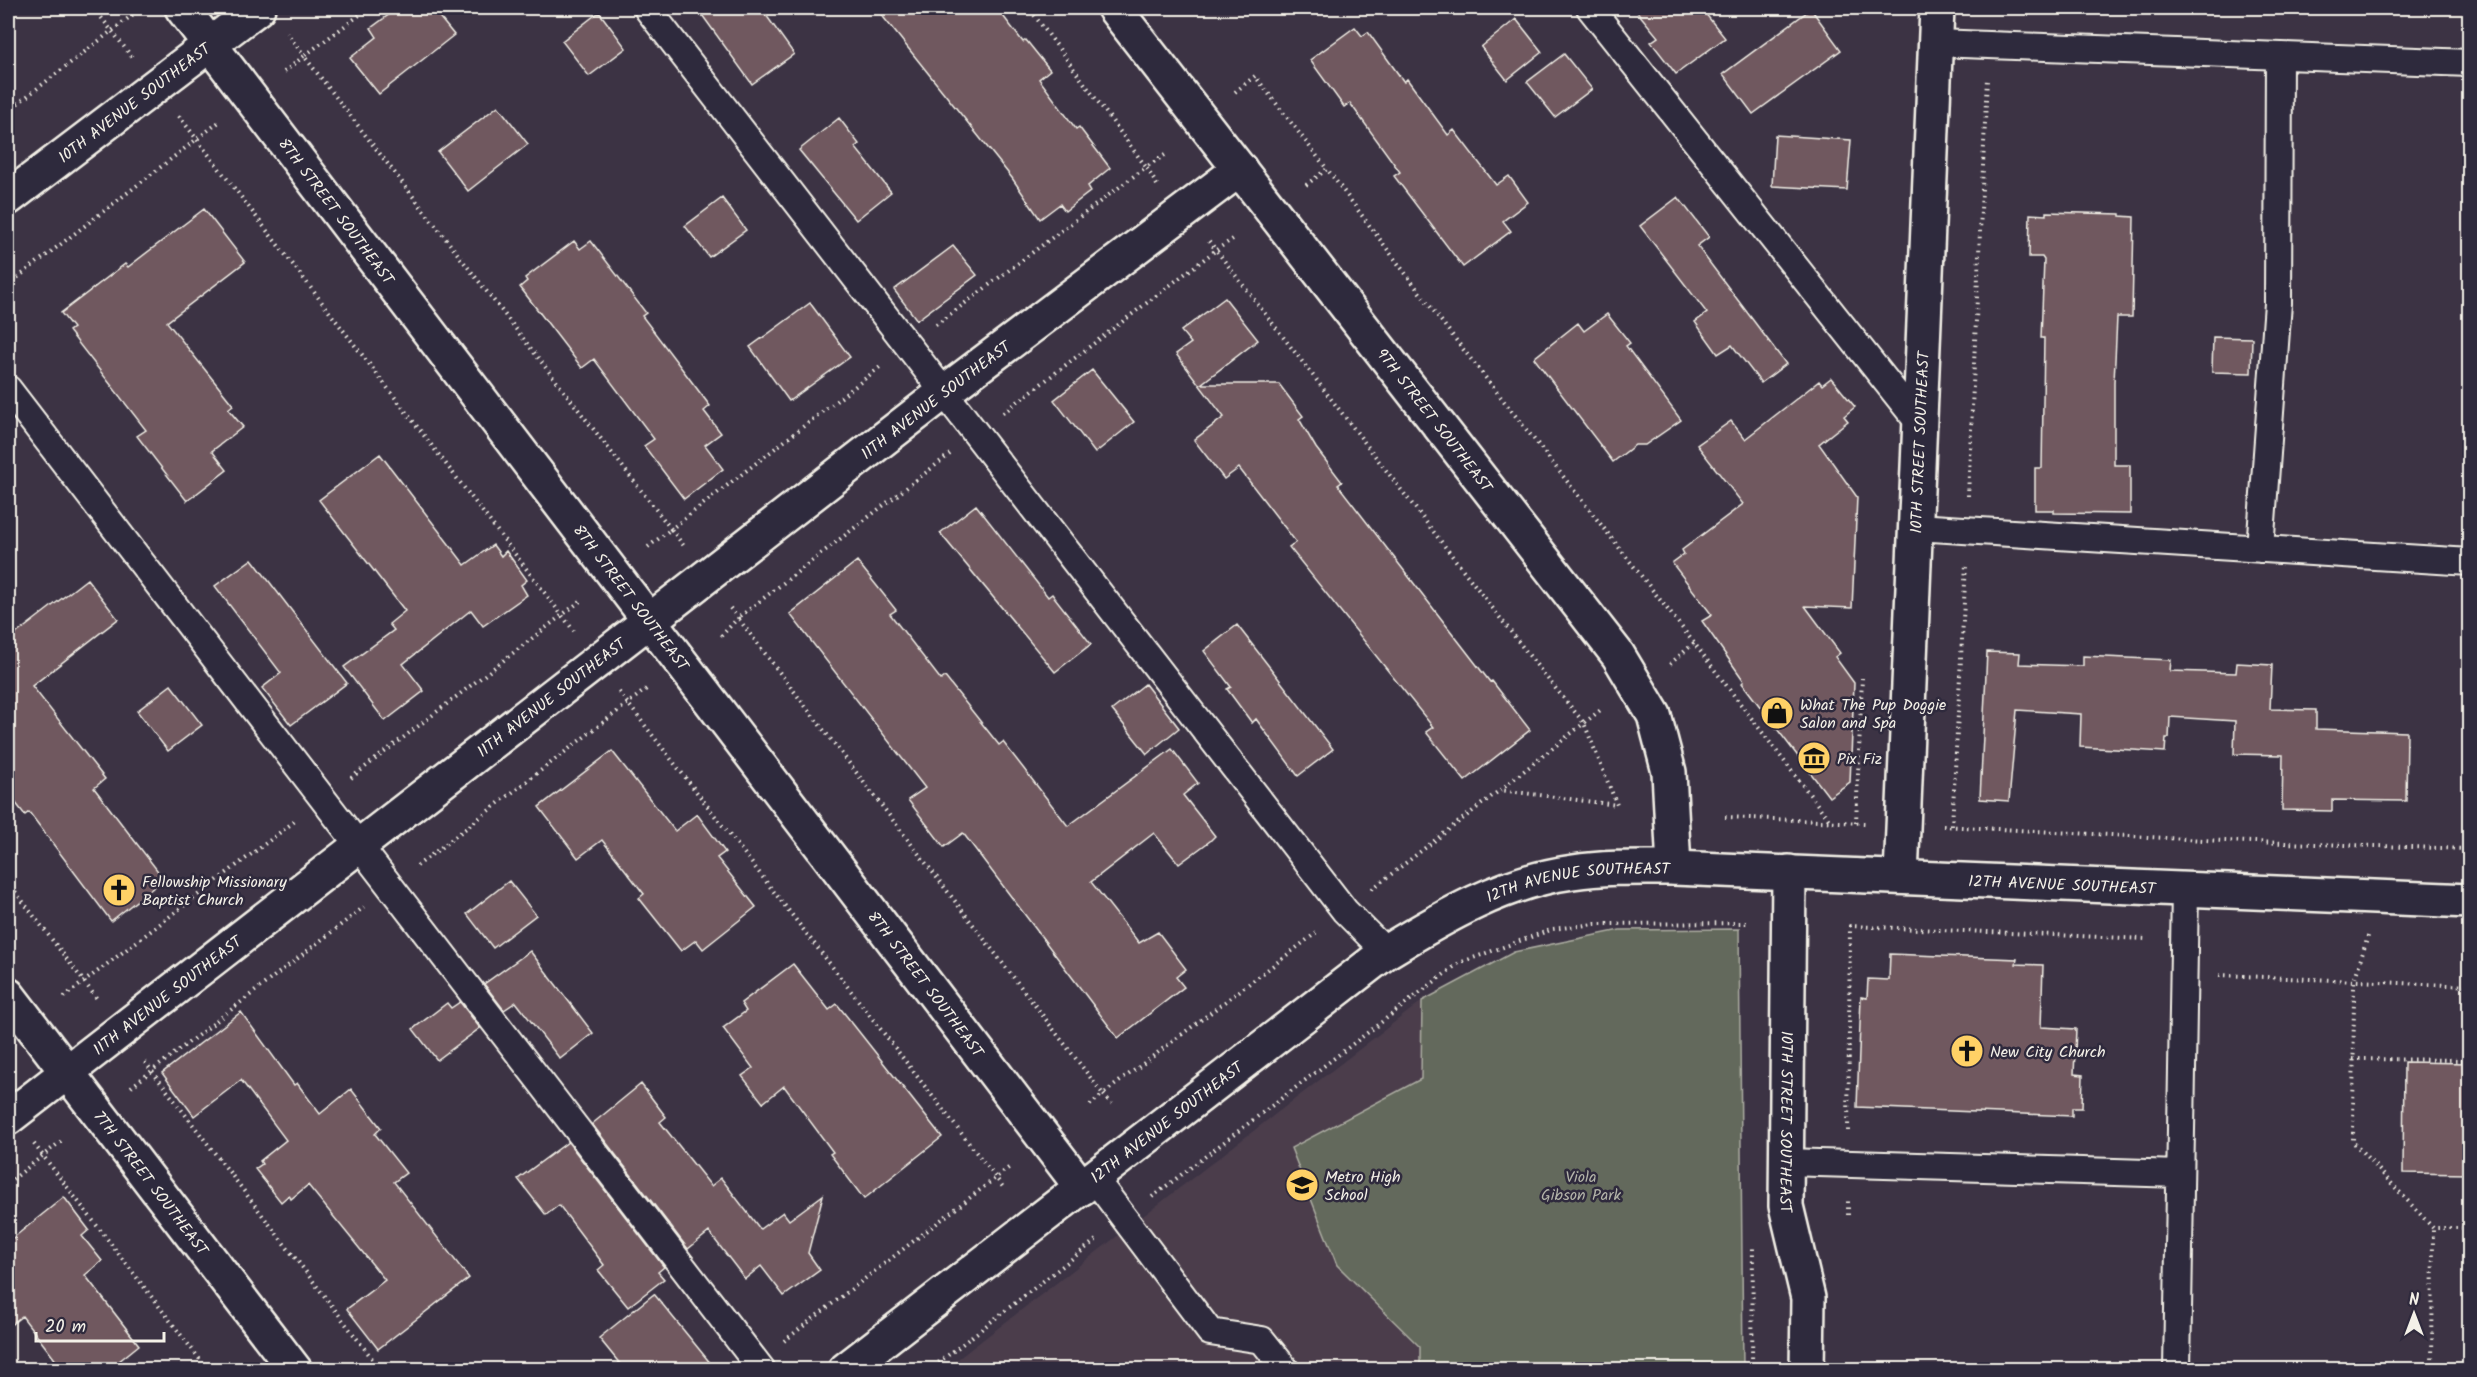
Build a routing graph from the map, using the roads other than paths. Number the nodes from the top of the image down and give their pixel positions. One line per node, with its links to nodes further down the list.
1 (182, 8): 8 (street, 8TH STREET SOUTHEAST)
2 (258, 8): 8 (street, 10TH AVENUE SOUTHEAST)
3 (647, 8): 14 (lane)
4 (1114, 8): 11 (street, 9TH STREET SOUTHEAST)
5 (1590, 8): 15 (lane)
6 (1937, 8): 7 (street, 10TH STREET SOUTHEAST)
7 (1936, 43): 9 (lane); 15 (street, 10TH STREET SOUTHEAST)
8 (210, 44): 12 (street, 10TH AVENUE SOUTHEAST); 19 (street, 8TH STREET SOUTHEAST)
9 (2278, 56): 10 (lane); 17 (lane)
10 (2469, 63)
11 (1240, 169): 14 (street, 11TH AVENUE SOUTHEAST); 21 (street, 9TH STREET SOUTHEAST)
12 (8, 198)
13 (8, 389): 20 (lane)
14 (943, 393): 19 (street, 11TH AVENUE SOUTHEAST); 26 (lane)
15 (1920, 424): 16 (street, 10TH STREET SOUTHEAST)
16 (1916, 527): 17 (lane); 23 (street, 10TH STREET SOUTHEAST)
17 (2260, 549): 18 (lane)
18 (2469, 562)
19 (650, 621): 20 (street, 11TH AVENUE SOUTHEAST); 32 (street, 8TH STREET SOUTHEAST)
20 (360, 846): 28 (street, 11TH AVENUE SOUTHEAST); 33 (lane)
21 (1674, 868): 22 (street, 12TH AVENUE SOUTHEAST); 26 (street, 12TH AVENUE SOUTHEAST)
22 (1789, 872): 23 (street, 12TH AVENUE SOUTHEAST); 30 (street, 10TH STREET SOUTHEAST)
23 (1901, 877): 24 (street, 12TH AVENUE SOUTHEAST)
24 (2185, 889): 25 (street, 12TH AVENUE SOUTHEAST); 31 (lane)
25 (2469, 901)
26 (1386, 952): 32 (street, 12TH AVENUE SOUTHEAST)
27 (8, 995): 28 (street, 7TH STREET SOUTHEAST)
28 (68, 1072): 29 (street, 11TH AVENUE SOUTHEAST); 34 (street, 7TH STREET SOUTHEAST)
29 (8, 1118)
30 (1786, 1162): 31 (lane); 37 (street, 10TH STREET SOUTHEAST)
31 (2180, 1174): 38 (lane)
32 (1088, 1183): 35 (street, 12TH AVENUE SOUTHEAST); 36 (lane)
33 (760, 1366)
34 (295, 1370)
35 (845, 1370)
36 (1286, 1370)
37 (1807, 1370)
38 (2177, 1370)

